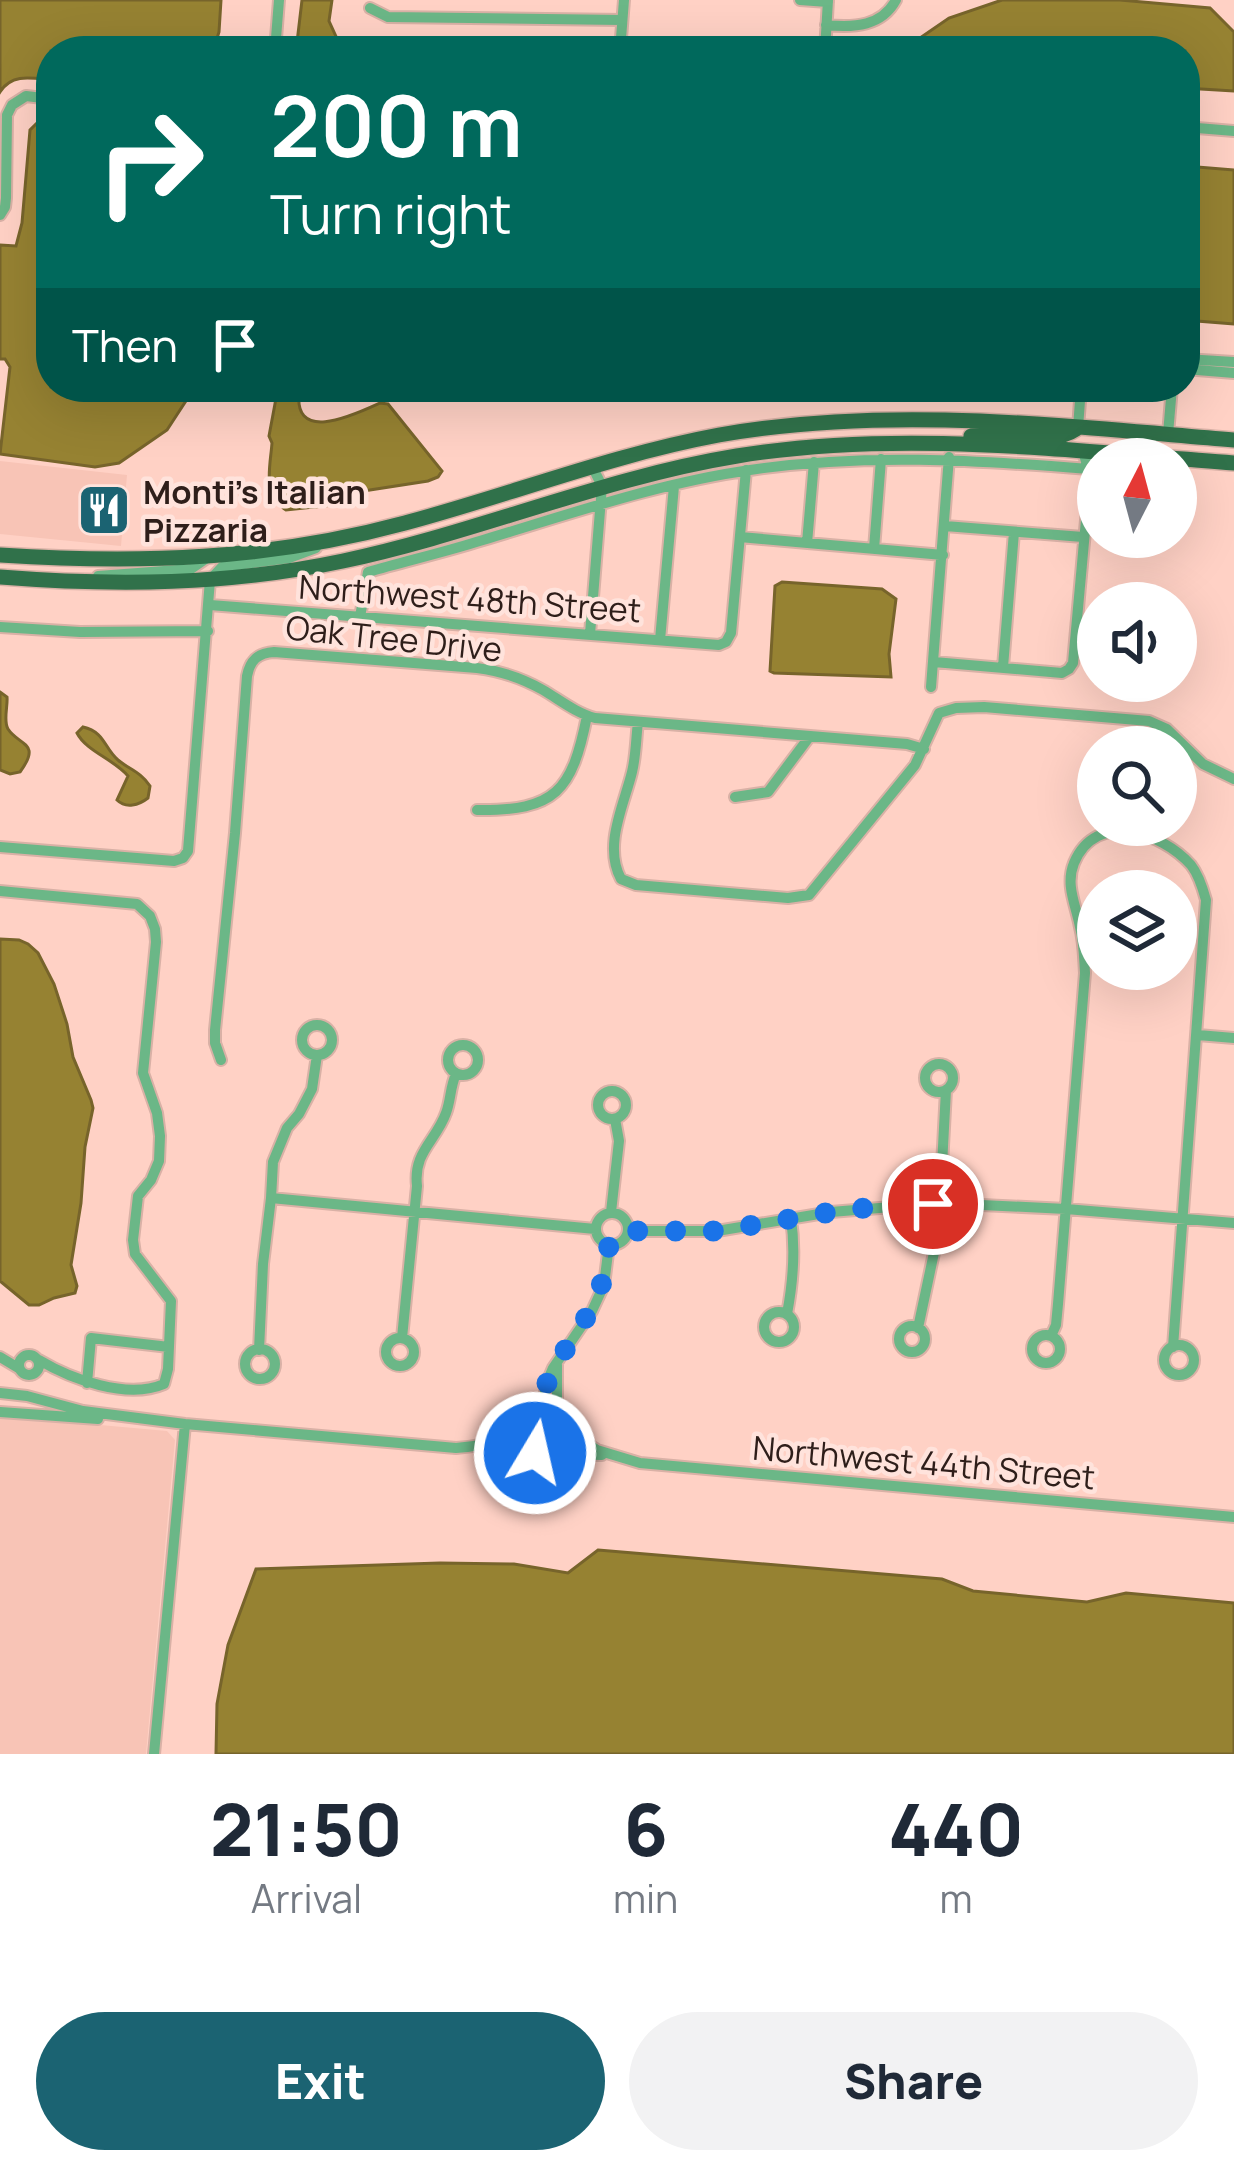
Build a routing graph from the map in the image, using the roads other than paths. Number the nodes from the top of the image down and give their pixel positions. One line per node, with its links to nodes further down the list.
1 (279, 0): 9 (street)
2 (624, 0): 7 (street)
3 (800, 0): 5 (street)
4 (896, 0): 8 (street)
5 (828, 1): 8 (street)
6 (370, 8): 7 (street)
7 (622, 20): 10 (street)
8 (826, 25): 11 (street)
9 (275, 36)
10 (621, 36)
11 (826, 36)
12 (36, 97): 15 (street)
13 (1200, 128): 14 (street)
14 (1234, 131)
15 (0, 215)
16 (1200, 360): 17 (street)
17 (1234, 362)
18 (1200, 370): 19 (street)
19 (1234, 373)
20 (1080, 402): 22 (street)
21 (1171, 402): 23 (street)
22 (1078, 428): 23 (highway); 25 (highway); 31 (highway)
23 (1168, 434): 24 (highway)
24 (1234, 440)
25 (947, 451): 26 (highway); 27 (street); 32 (street); 34 (highway); 37 (street)
26 (1077, 452)
27 (881, 459): 29 (street); 43 (street)
28 (1197, 460): 30 (highway)
29 (814, 462): 33 (street); 42 (street)
30 (1234, 463)
31 (592, 466): 34 (street); 41 (highway)
32 (1077, 467)
33 (746, 470): 35 (street); 39 (street)
34 (602, 486): 36 (street); 49 (highway)
35 (674, 486): 36 (street); 56 (street)
36 (601, 505): 52 (street); 55 (street)
37 (945, 526): 38 (street); 45 (street)
38 (1015, 532): 40 (street); 58 (street)
39 (740, 537): 42 (street); 56 (street, Northwest 48th Street)
40 (1077, 537)
41 (340, 538): 46 (highway); 49 (street)
42 (807, 543): 43 (street)
43 (874, 549): 45 (street)
44 (0, 555): 46 (highway)
45 (943, 555): 57 (street)
46 (209, 557): 50 (street)
47 (1081, 558): 58 (street)
48 (0, 577): 50 (highway)
49 (210, 580): 50 (highway); 51 (street)
50 (71, 582)
51 (210, 604): 52 (street, Northwest 48th Street); 54 (street)
52 (360, 617): 55 (street, Northwest 48th Street)
53 (0, 627): 54 (street)
54 (208, 631): 67 (street)
55 (590, 634): 56 (street, Northwest 48th Street)
56 (660, 640)
57 (934, 662): 58 (street); 59 (street)
58 (1003, 667)
59 (931, 687)
60 (587, 716): 61 (street, Oak Tree Drive); 66 (street); 72 (street, Oak Tree Drive)
61 (638, 722): 62 (street, Oak Tree Drive); 63 (street)
62 (810, 736): 63 (street, Oak Tree Drive); 65 (street)
63 (924, 749): 64 (street)
64 (1234, 779)
65 (735, 797)
66 (477, 810)
67 (0, 847)
68 (0, 891): 92 (street)
69 (1198, 1035): 70 (street); 78 (street); 81 (street)
70 (1234, 1038)
71 (316, 1055): 76 (street)
72 (221, 1060)
73 (456, 1074): 79 (street)
74 (946, 1090): 77 (street)
75 (615, 1119): 80 (street)
76 (272, 1198): 79 (street); 93 (street)
77 (940, 1203): 78 (street); 82 (street); 88 (street)
78 (1066, 1209): 81 (street); 89 (street)
79 (413, 1211): 84 (street); 90 (street)
80 (611, 1212): 84 (street); 85 (street)
81 (1183, 1219): 83 (street); 91 (street)
82 (791, 1220): 85 (street); 87 (street)
83 (1234, 1222)
84 (595, 1229): 86 (street)
85 (628, 1231): 86 (street)
86 (609, 1244): 98 (street)
87 (787, 1314)
88 (918, 1328)
89 (1051, 1336)
90 (403, 1338)
91 (1173, 1346)
92 (169, 1347): 96 (street); 96 (street)
93 (259, 1350)
94 (0, 1357): 95 (street)
95 (32, 1372): 96 (street); 97 (street); 100 (street); 101 (street)
96 (87, 1382)
97 (0, 1393)
98 (550, 1393): 102 (street); 103 (street)
99 (0, 1412): 100 (street)
100 (26, 1415): 101 (street)
101 (185, 1424): 104 (street); 109 (street)
102 (537, 1424): 103 (street); 104 (street); 105 (street)
103 (559, 1425): 106 (street); 107 (street, Northwest 44th Street)
104 (493, 1443): 105 (street)
105 (535, 1453): 106 (street)
106 (557, 1454): 107 (street, Northwest 44th Street)
107 (611, 1455): 108 (street, Northwest 44th Street)
108 (1234, 1517)
109 (154, 1754)

